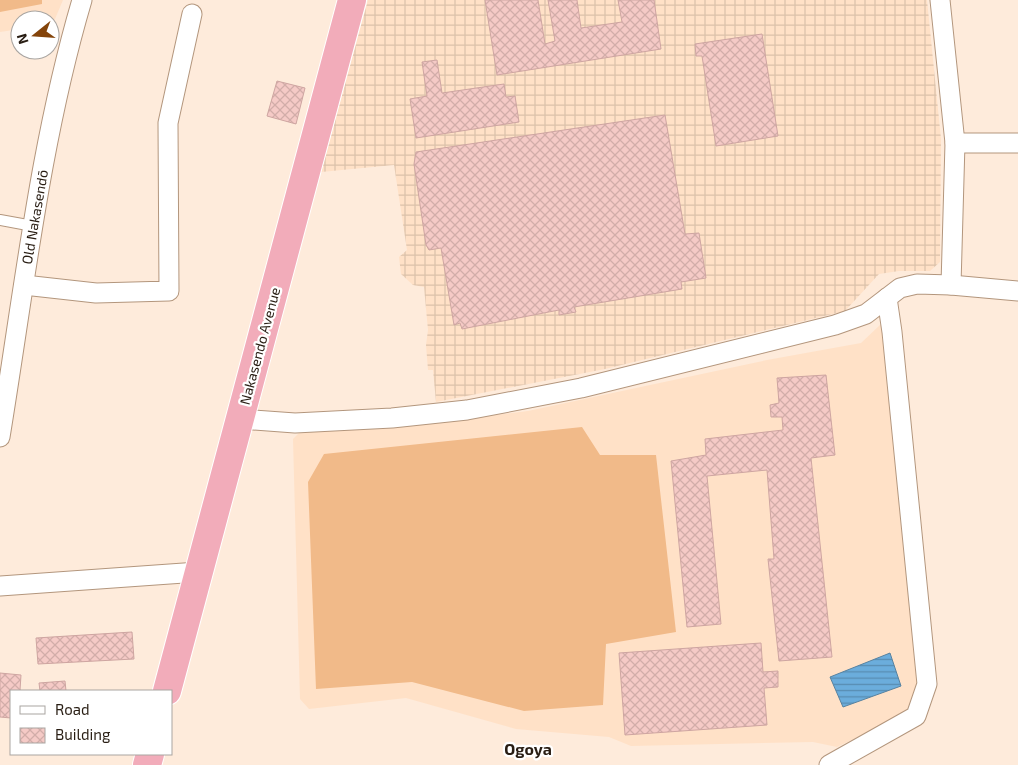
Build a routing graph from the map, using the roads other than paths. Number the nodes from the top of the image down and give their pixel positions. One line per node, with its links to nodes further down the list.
1 (82, 0): 8 (street, Old Nakasendō)
2 (352, 0): 14 (highway, Nakasendo Avenue)
3 (940, 0): 5 (street)
4 (192, 14): 10 (street)
5 (955, 143): 6 (street); 9 (street)
6 (1018, 143)
7 (0, 220): 8 (lane)
8 (33, 226): 10 (street, Old Nakasendō)
9 (951, 285): 11 (street); 12 (street)
10 (24, 286): 13 (street, Old Nakasendō)
11 (1018, 291)
12 (887, 298): 14 (street); 19 (street)
13 (5, 375): 15 (street, Old Nakasendō)
14 (240, 419): 16 (highway, Nakasendo Avenue)
15 (0, 437)
16 (198, 572): 17 (street); 18 (highway, Nakasendo Avenue)
17 (0, 586)
18 (167, 690)
19 (829, 765)

